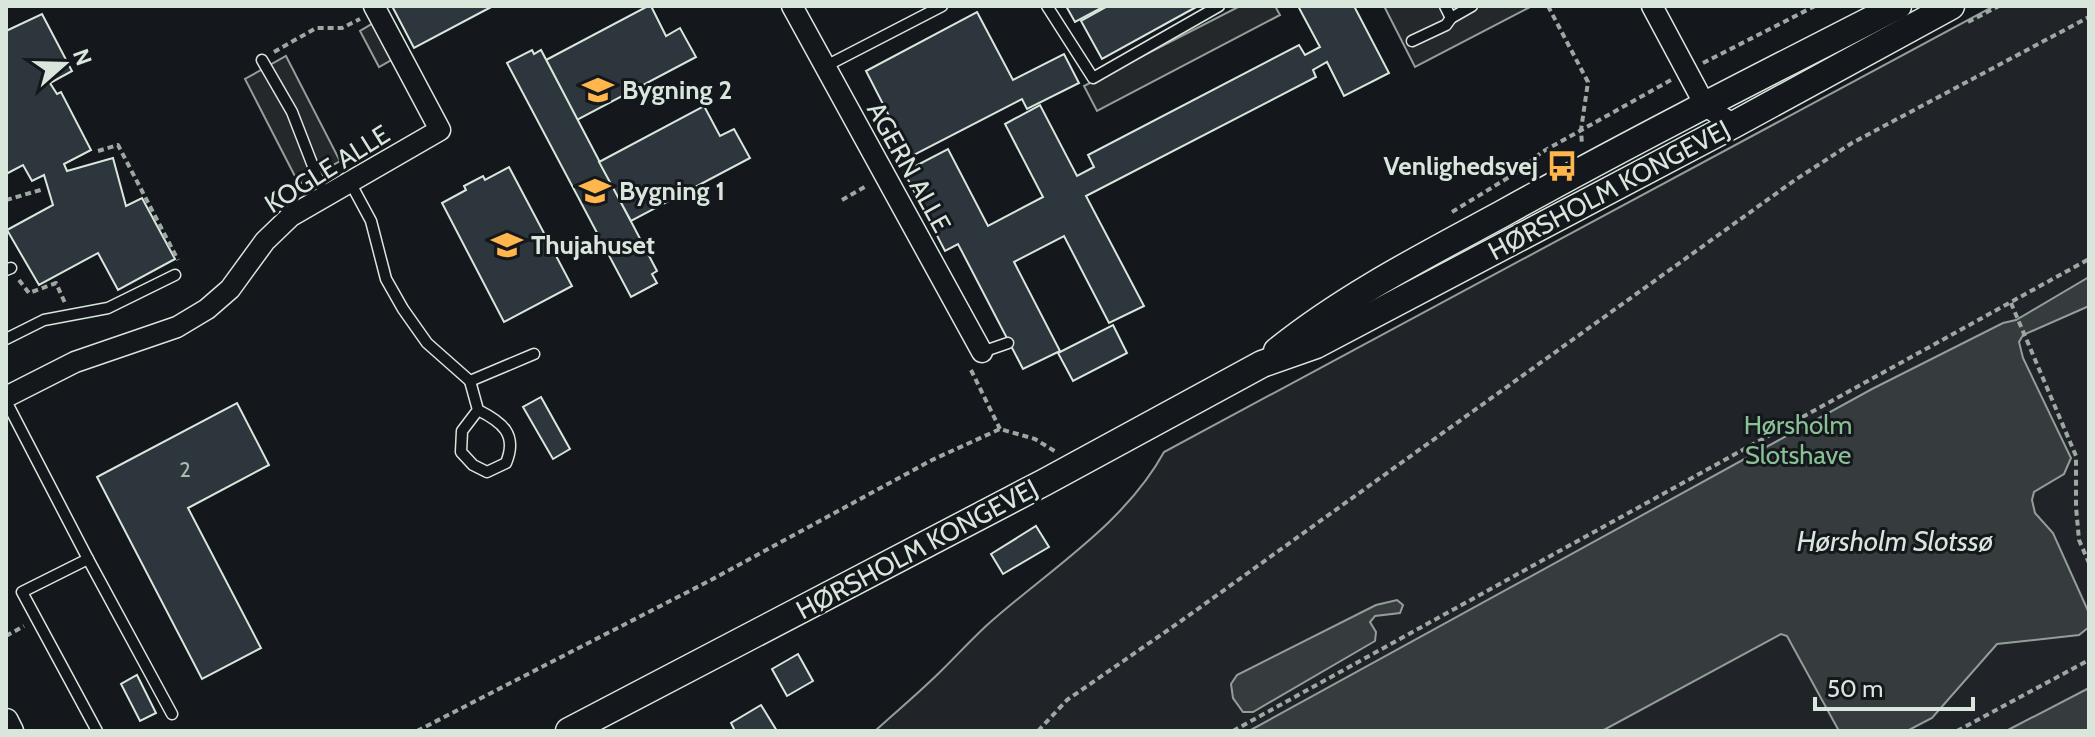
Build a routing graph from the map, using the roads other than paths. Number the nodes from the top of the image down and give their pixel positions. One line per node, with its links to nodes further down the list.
1 (792, 6): 14 (street, AGERN ALLE)
2 (942, 6): 14 (lane)
3 (1047, 6): 4 (lane)
4 (1219, 6)
5 (1445, 6): 11 (lane)
6 (1472, 6): 11 (lane)
7 (1652, 6): 15 (street)
8 (1898, 6): 15 (main road, HØRSHOLM KONGEVEJ)
9 (1951, 6): 16 (main road, HØRSHOLM KONGEVEJ)
10 (375, 8): 17 (street, KOGLE ALLE)
11 (1451, 18): 12 (lane)
12 (1412, 41)
13 (262, 60): 18 (lane)
14 (824, 67): 23 (street, AGERN ALLE)
15 (1705, 105): 16 (street); 19 (main road); 25 (main road, HØRSHOLM KONGEVEJ)
16 (1733, 125): 19 (main road, HØRSHOLM KONGEVEJ)
17 (350, 182): 18 (street, KOGLE ALLE); 26 (lane)
18 (325, 197): 27 (street, KOGLE ALLE)
19 (1460, 268): 25 (main road, HØRSHOLM KONGEVEJ)
20 (175, 275): 21 (lane)
21 (6, 339)
22 (1008, 343): 23 (lane)
23 (982, 352)
24 (534, 354): 26 (lane)
25 (1262, 364): 34 (main road, HØRSHOLM KONGEVEJ)
26 (470, 381): 28 (lane)
27 (6, 399): 29 (lane)
28 (478, 410): 28 (lane)
29 (88, 559): 30 (lane); 33 (lane)
30 (172, 714)
31 (6, 721): 32 (street)
32 (11, 731)
33 (97, 731)
34 (569, 731)

